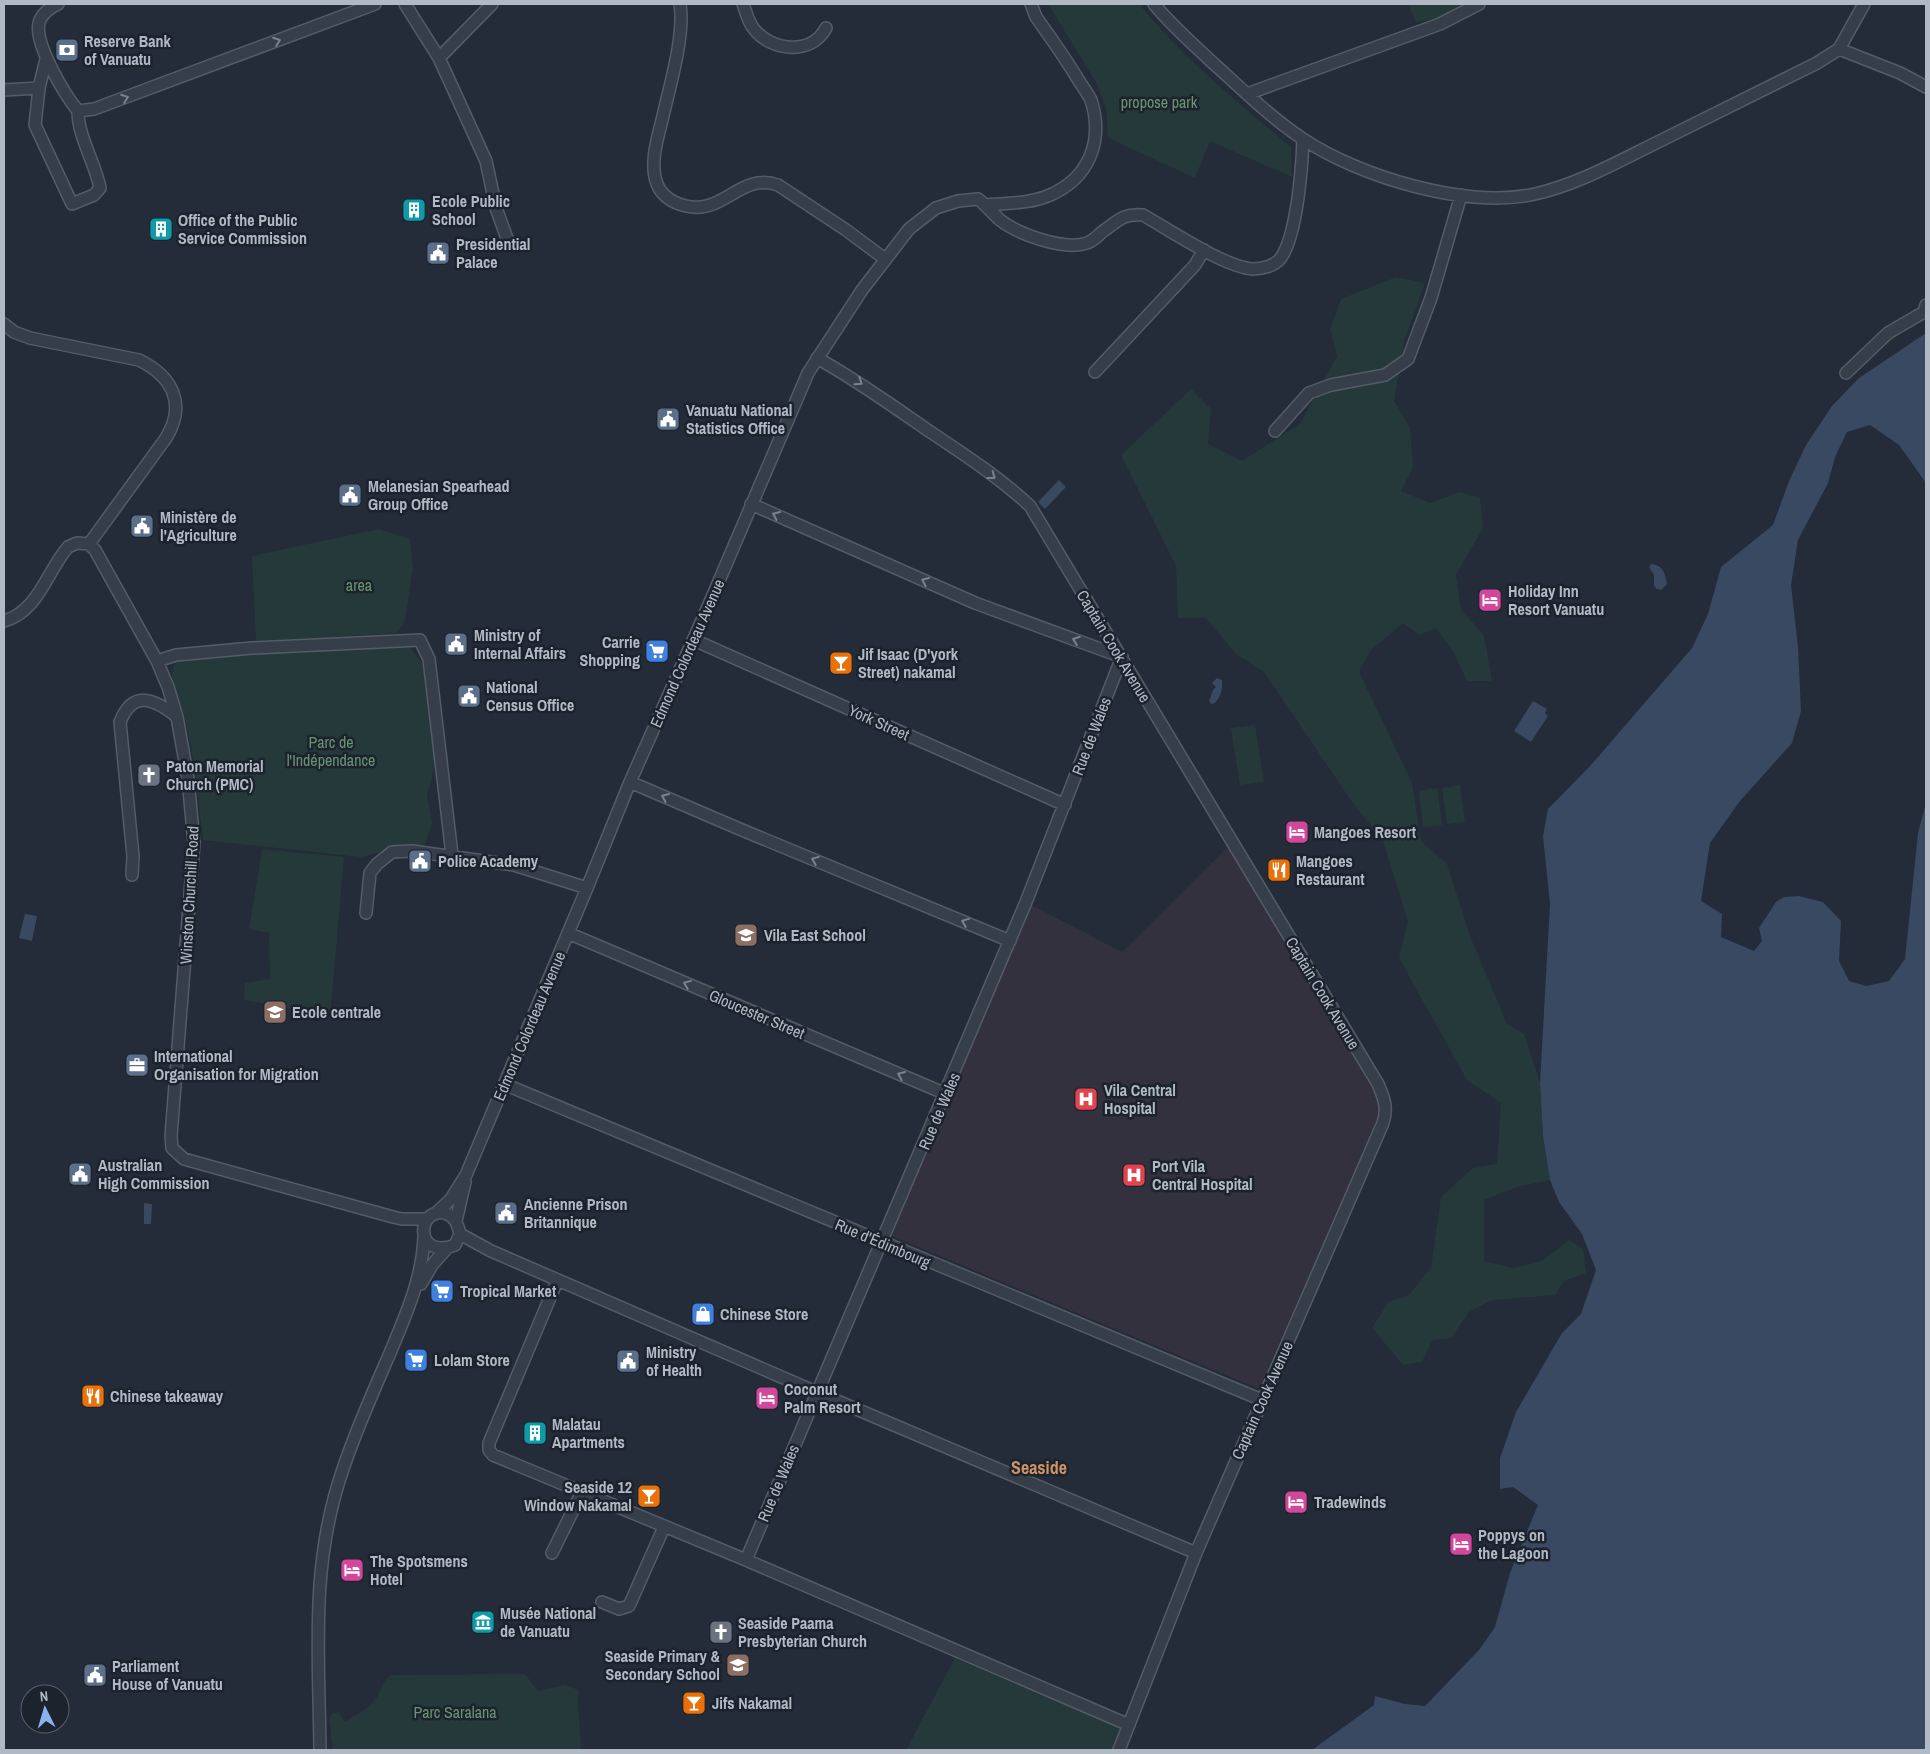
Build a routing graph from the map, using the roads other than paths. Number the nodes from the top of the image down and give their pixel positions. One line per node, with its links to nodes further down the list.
1 (58, 4): 14 (street)
2 (375, 4): 19 (street, one-way to 2)
3 (405, 4): 13 (street)
4 (492, 4): 13 (street)
5 (680, 4): 25 (street)
6 (743, 4): 11 (street)
7 (1031, 4): 22 (street, Edmond Colordeau Avenue)
8 (1154, 4): 18 (street)
9 (1479, 4): 18 (street)
10 (1864, 4): 12 (street)
11 (826, 28)
12 (1839, 49): 15 (street); 21 (street)
13 (439, 58): 23 (street)
14 (46, 59): 16 (street); 19 (street)
15 (1926, 86)
16 (39, 88): 17 (street); 19 (street)
17 (4, 90)
18 (1247, 94): 20 (street)
19 (78, 111)
20 (1303, 139): 21 (street); 24 (street)
21 (1461, 196): 31 (street)
22 (985, 204): 24 (street); 25 (street, Edmond Colordeau Avenue)
23 (508, 242)
24 (1204, 250): 29 (street)
25 (885, 260): 28 (street, Edmond Colordeau Avenue)
26 (1926, 305): 30 (street)
27 (4, 324): 33 (street)
28 (817, 358): 32 (street, Edmond Colordeau Avenue); 36 (street, Captain Cook Avenue, one-way to 36)
29 (1095, 372)
30 (1846, 373)
31 (1275, 431)
32 (751, 504): 35 (street, Edmond Colordeau Avenue); 36 (street, one-way to 32)
33 (89, 544): 34 (street); 37 (street, Winston Churchill Road)
34 (4, 621)
35 (694, 640): 39 (street, Edmond Colordeau Avenue); 40 (street, York Street)
36 (1122, 657): 40 (street, Rue de Wales); 59 (street, Captain Cook Avenue)
37 (157, 661): 38 (street, Winston Churchill Road); 41 (street)
38 (176, 716): 42 (street); 51 (street, Winston Churchill Road)
39 (630, 782): 43 (street, Edmond Colordeau Avenue); 46 (street, one-way to 39)
40 (1065, 805): 46 (street, Rue de Wales)
41 (452, 855): 43 (street); 44 (street)
42 (132, 875)
43 (587, 888): 45 (street, Edmond Colordeau Avenue)
44 (366, 913)
45 (568, 933): 47 (street, Edmond Colordeau Avenue); 48 (street, Gloucester Street, one-way to 45)
46 (1010, 941): 48 (street, Rue de Wales)
47 (504, 1084): 49 (street, Edmond Colordeau Avenue); 55 (street, Rue d'Édimbourg)
48 (946, 1094): 55 (street, Rue de Wales)
49 (466, 1175): 50 (street); 52 (street)
50 (431, 1216): 51 (street); 52 (street); 53 (street)
51 (402, 1219): 53 (street)
52 (456, 1221): 54 (street)
53 (423, 1235): 54 (street); 57 (street)
54 (454, 1242): 56 (street); 57 (street)
55 (883, 1242): 58 (street, Rue de Wales); 59 (street, Rue d'Édimbourg)
56 (557, 1280): 58 (street); 60 (street)
57 (413, 1296): 67 (street)
58 (816, 1392): 62 (street); 64 (street, Rue de Wales)
59 (1262, 1400): 62 (street, Captain Cook Avenue)
60 (582, 1492): 61 (street); 63 (street)
61 (664, 1527): 64 (street); 65 (street)
62 (1196, 1552): 66 (street, Captain Cook Avenue)
63 (552, 1553)
64 (746, 1560): 66 (street)
65 (602, 1602)
66 (1129, 1725): 68 (street, Captain Cook Avenue)
67 (320, 1750)
68 (1119, 1750)

